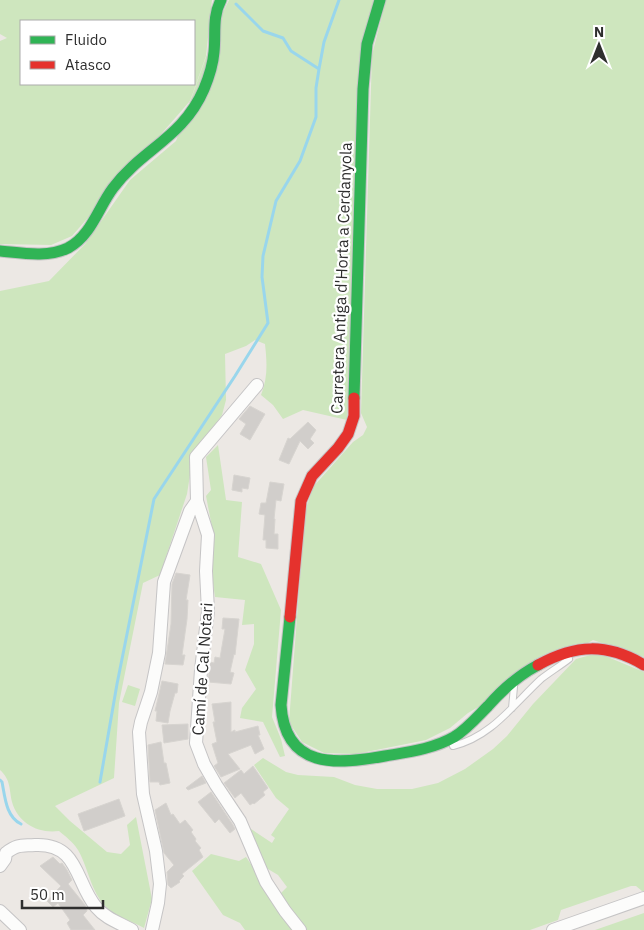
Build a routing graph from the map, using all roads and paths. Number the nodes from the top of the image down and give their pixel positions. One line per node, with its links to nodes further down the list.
1 (221, 0): 3 (street)
2 (380, 0): 10 (street, Carretera Antiga d'Horta a Cerdanyola)
3 (0, 251)
4 (257, 385): 5 (street, Camí de Cal Notari)
5 (197, 501): 17 (street, Camí de Cal Notari); 18 (street, Camí de Cal Notari)
6 (578, 649): 7 (street, Carretera Antiga d'Horta a Cerdanyola); 8 (street, Carretera Antiga d'Horta a Cerdanyola); 9 (lane)
7 (644, 665)
8 (525, 672): 9 (lane); 10 (street, Carretera Antiga d'Horta a Cerdanyola)
9 (512, 708): 10 (lane)
10 (436, 745)
11 (3, 849): 12 (street); 16 (street)
12 (0, 866)
13 (644, 898): 19 (street)
14 (0, 911): 15 (street)
15 (20, 930)
16 (132, 930)
17 (152, 930)
18 (300, 930)
19 (553, 930)

